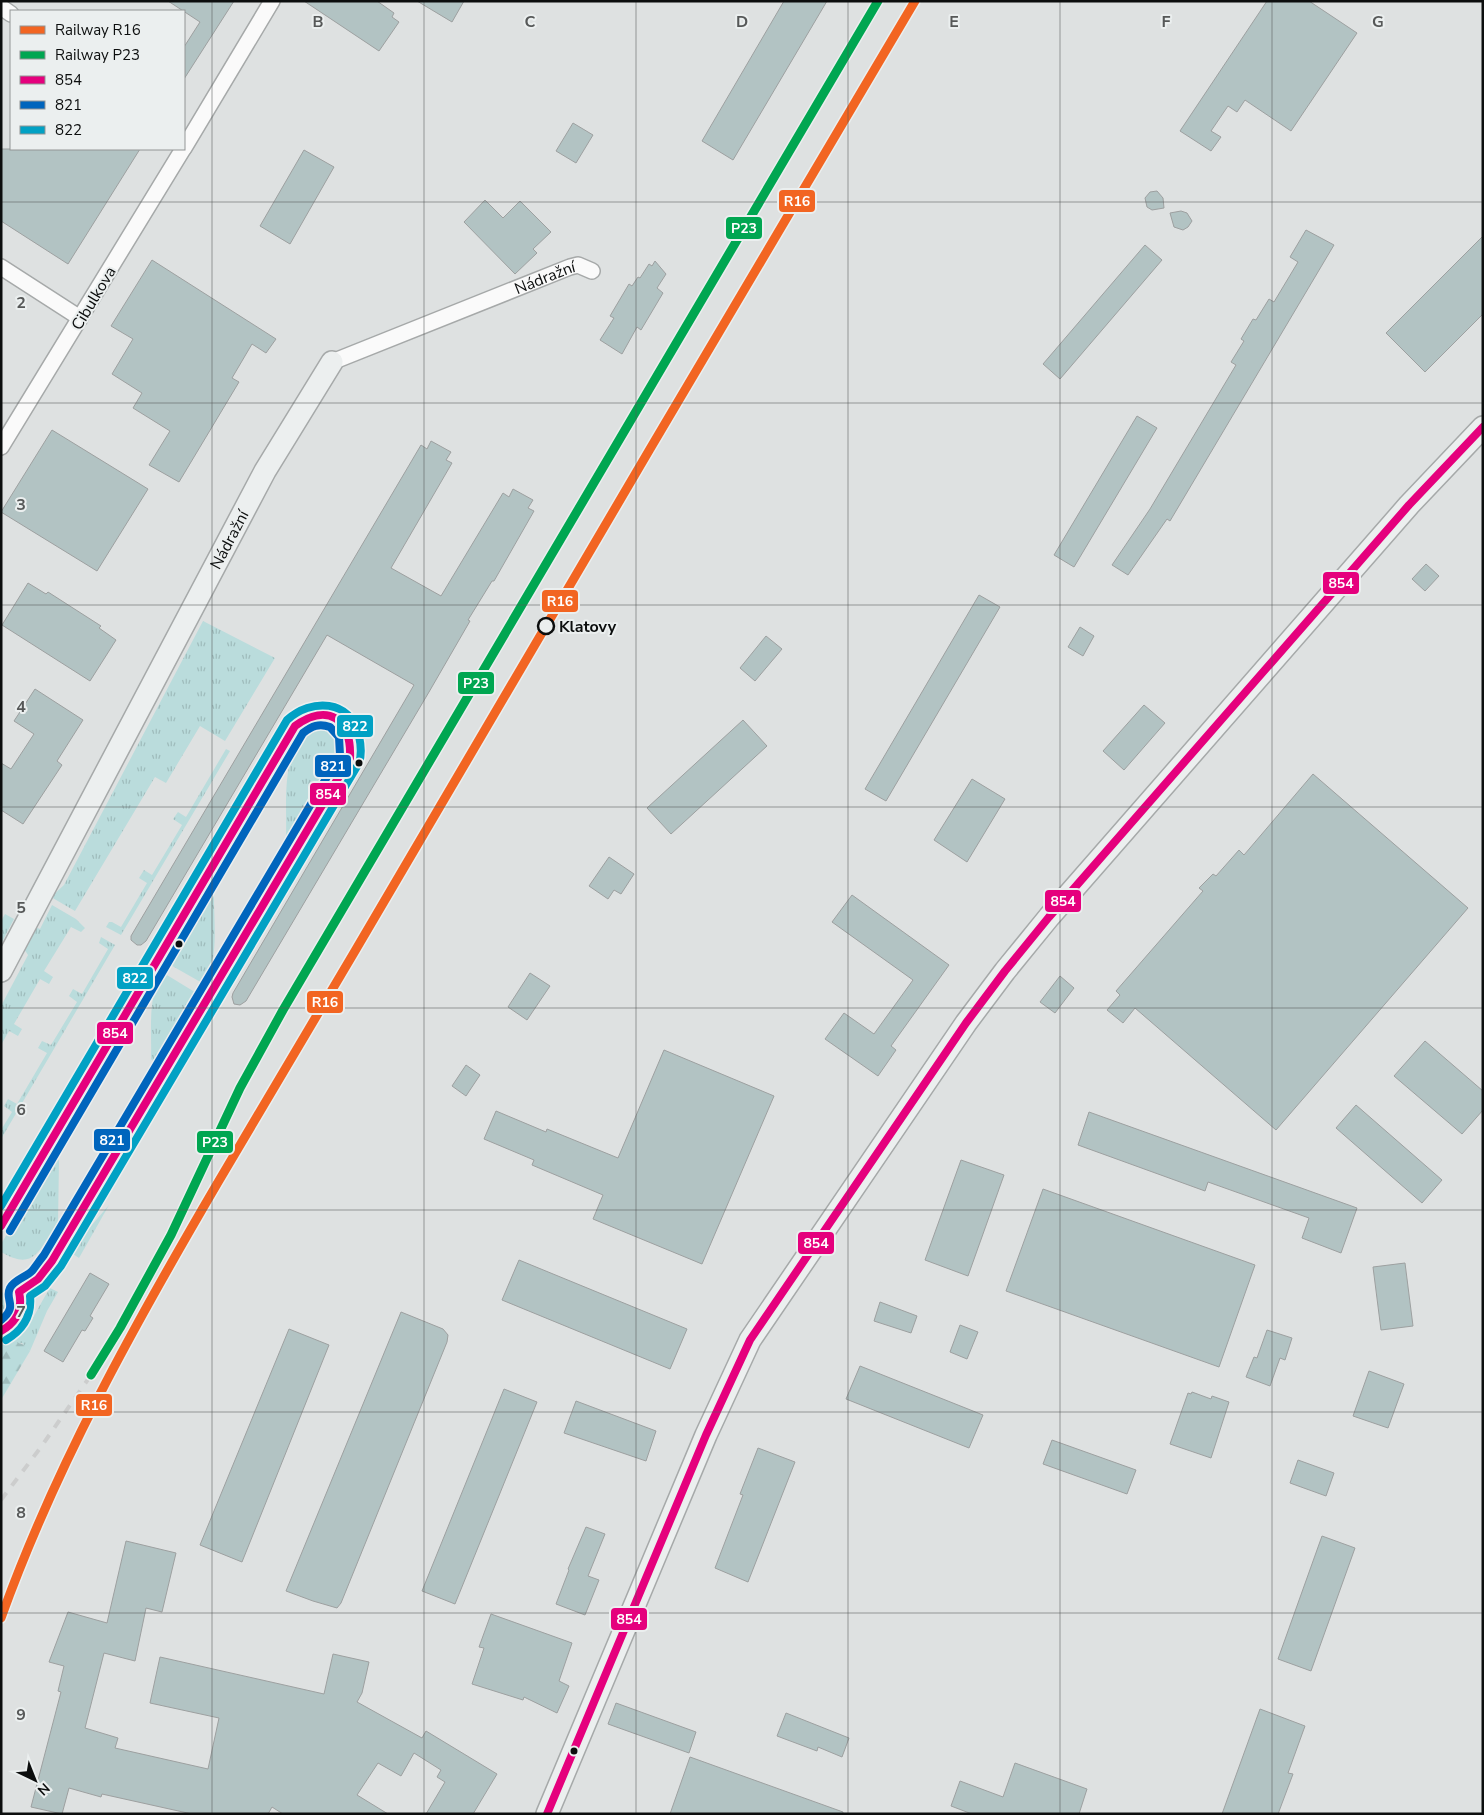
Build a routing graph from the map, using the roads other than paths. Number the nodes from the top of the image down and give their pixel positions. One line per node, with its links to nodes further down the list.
1 (272, 1): 2 (street, Cibulkova)
2 (189, 127): 3 (street, Cibulkova)
3 (185, 144)
4 (183, 150): 7 (street, Cibulkova)
5 (1, 267): 7 (street)
6 (592, 271): 8 (street, Nádražní)
7 (80, 318): 10 (street, Cibulkova)
8 (332, 362): 11 (street, Nádražní)
9 (1483, 427): 12 (street)
10 (1, 447)
11 (1, 971)
12 (547, 1814)

